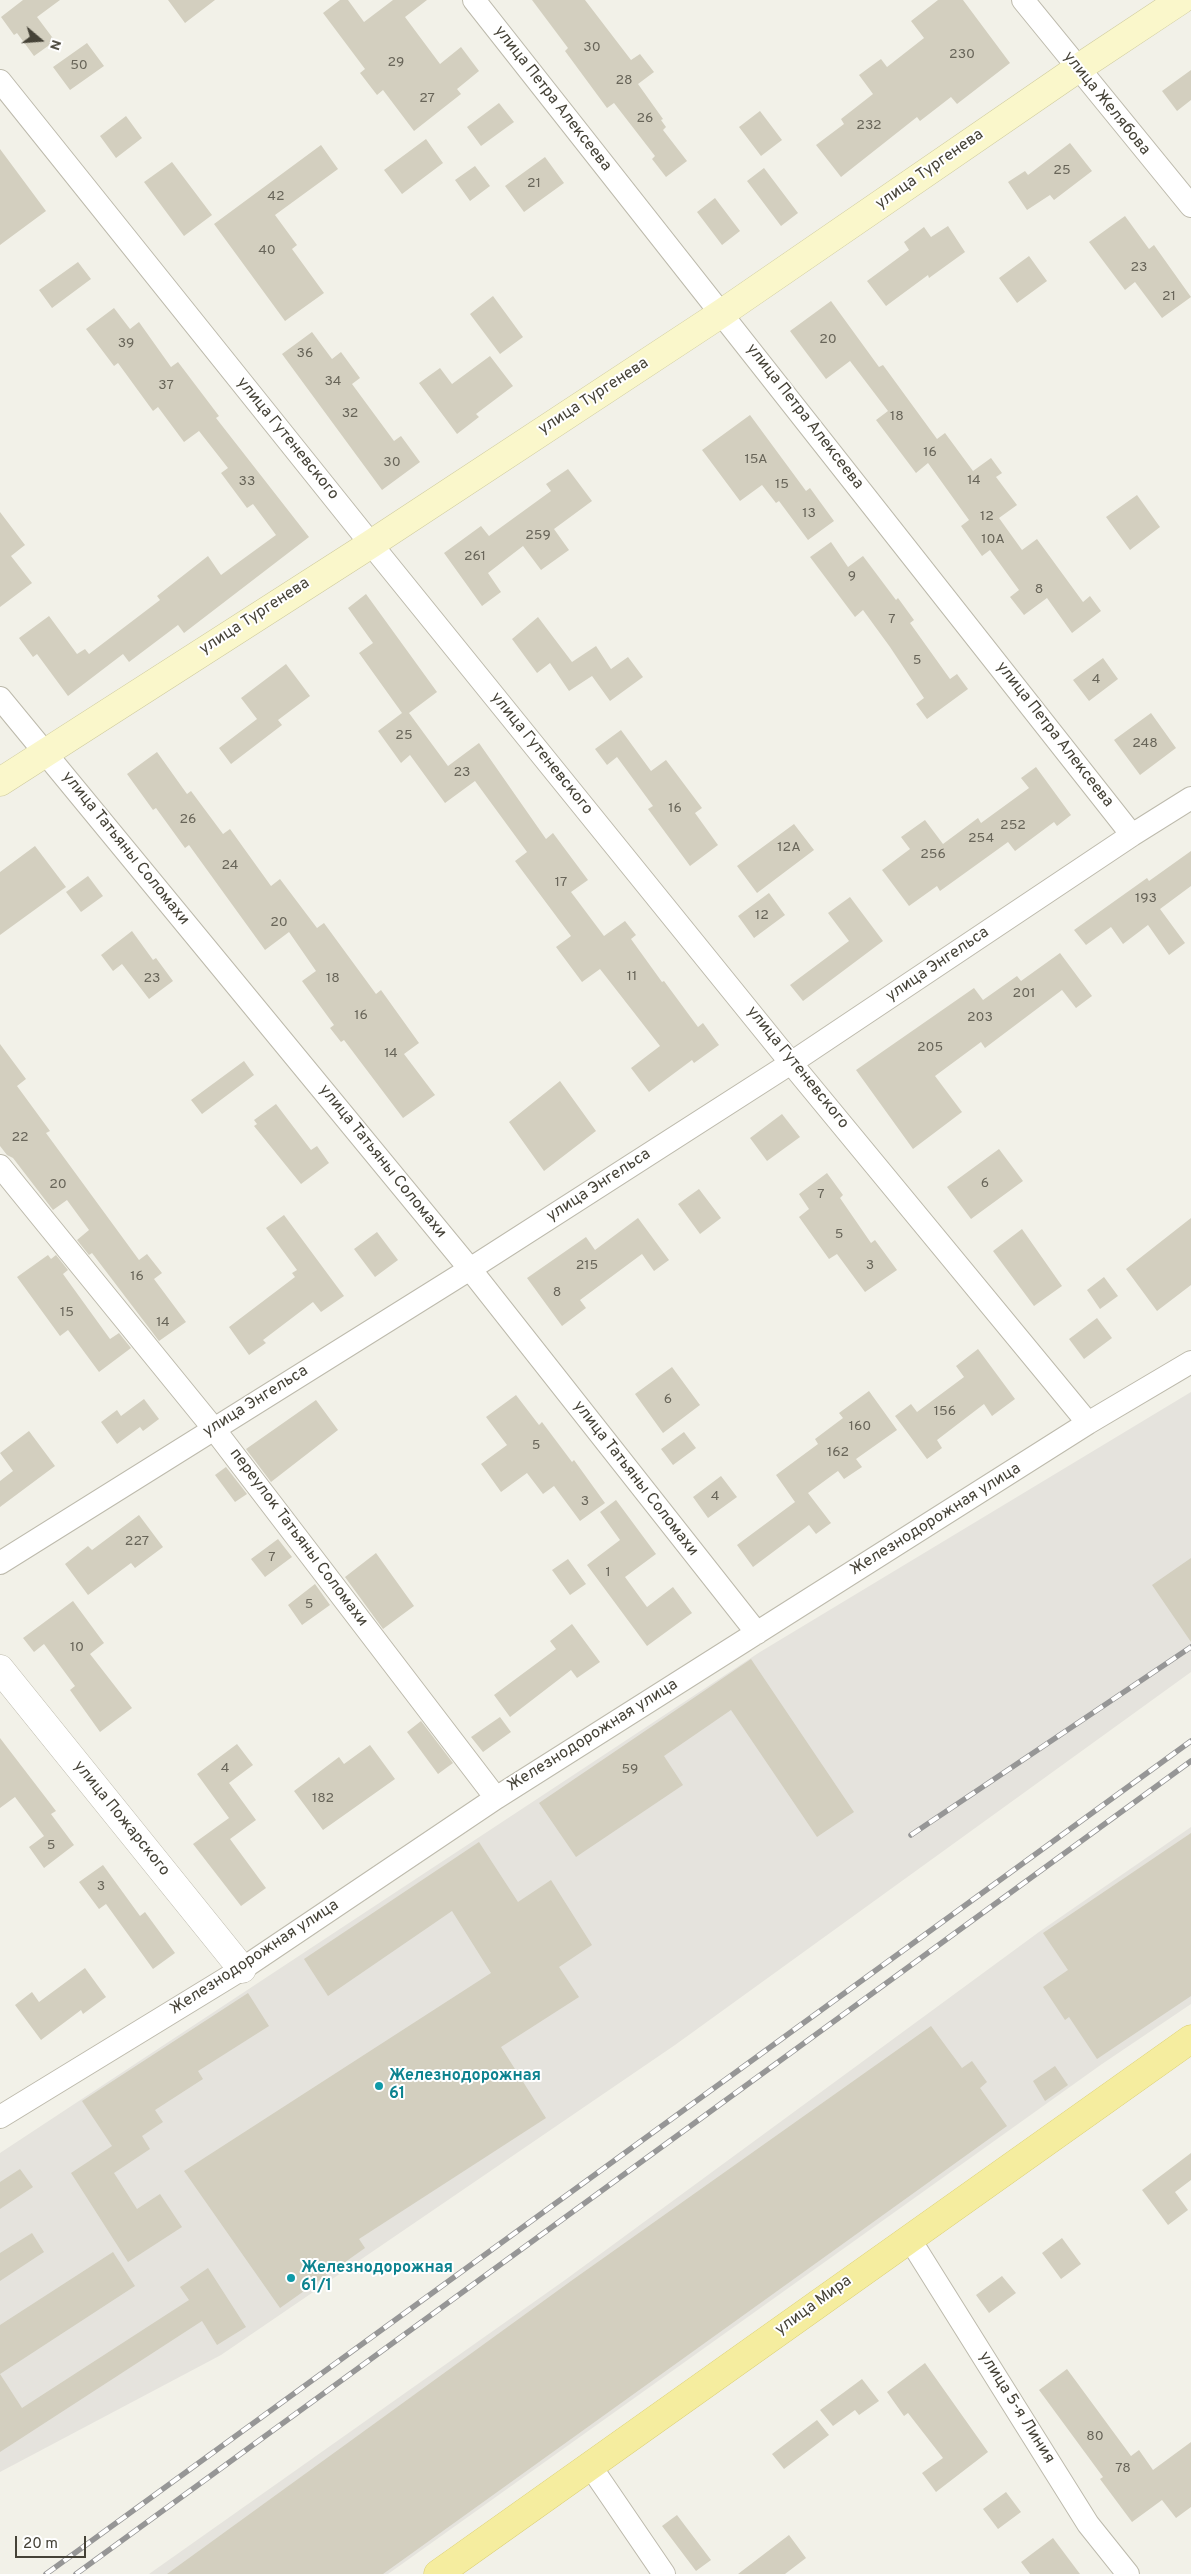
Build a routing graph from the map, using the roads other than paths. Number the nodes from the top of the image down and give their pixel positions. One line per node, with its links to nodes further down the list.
1 (474, 0): 7 (street, улица Петра Алексеева)
2 (1022, 0): 4 (street, улица Желябова)
3 (1181, 0): 4 (main road, улица Тургенева)
4 (1077, 69): 6 (street, улица Желябова); 7 (main road, улица Тургенева)
5 (0, 81): 8 (street, улица Гутеневского)
6 (1191, 206)
7 (722, 313): 8 (main road, улица Тургенева); 13 (street, улица Петра Алексеева)
8 (371, 544): 10 (main road, улица Тургенева); 14 (street, улица Гутеневского)
9 (0, 698): 10 (street, улица Татьяны Соломахи)
10 (44, 752): 11 (main road, улица Тургенева); 16 (street, улица Татьяны Соломахи)
11 (0, 782)
12 (1191, 798): 13 (street, улица Энгельса)
13 (1132, 835): 14 (street, улица Энгельса)
14 (791, 1063): 16 (street, улица Энгельса); 18 (street, улица Гутеневского)
15 (0, 1166): 19 (street, переулок Татьяны Соломахи)
16 (470, 1269): 19 (street, улица Энгельса); 21 (street, улица Татьяны Соломахи)
17 (1191, 1362): 18 (street, Железнодорожная улица)
18 (1088, 1423): 21 (street, Железнодорожная улица)
19 (214, 1428): 20 (street, улица Энгельса); 23 (street, переулок Татьяны Соломахи)
20 (0, 1563)
21 (757, 1633): 23 (street, Железнодорожная улица)
22 (0, 1669): 24 (street, улица Пожарского)
23 (496, 1798): 24 (street, Железнодорожная улица)
24 (242, 1969): 26 (street, Железнодорожная улица)
25 (1191, 2039): 27 (main road, улица Мира)
26 (0, 2117)
27 (909, 2238): 28 (main road, улица Мира); 31 (street, улица 5-я Линия)
28 (591, 2467): 29 (main road, улица Мира); 30 (street)
29 (438, 2574)
30 (664, 2574)
31 (1128, 2574)

